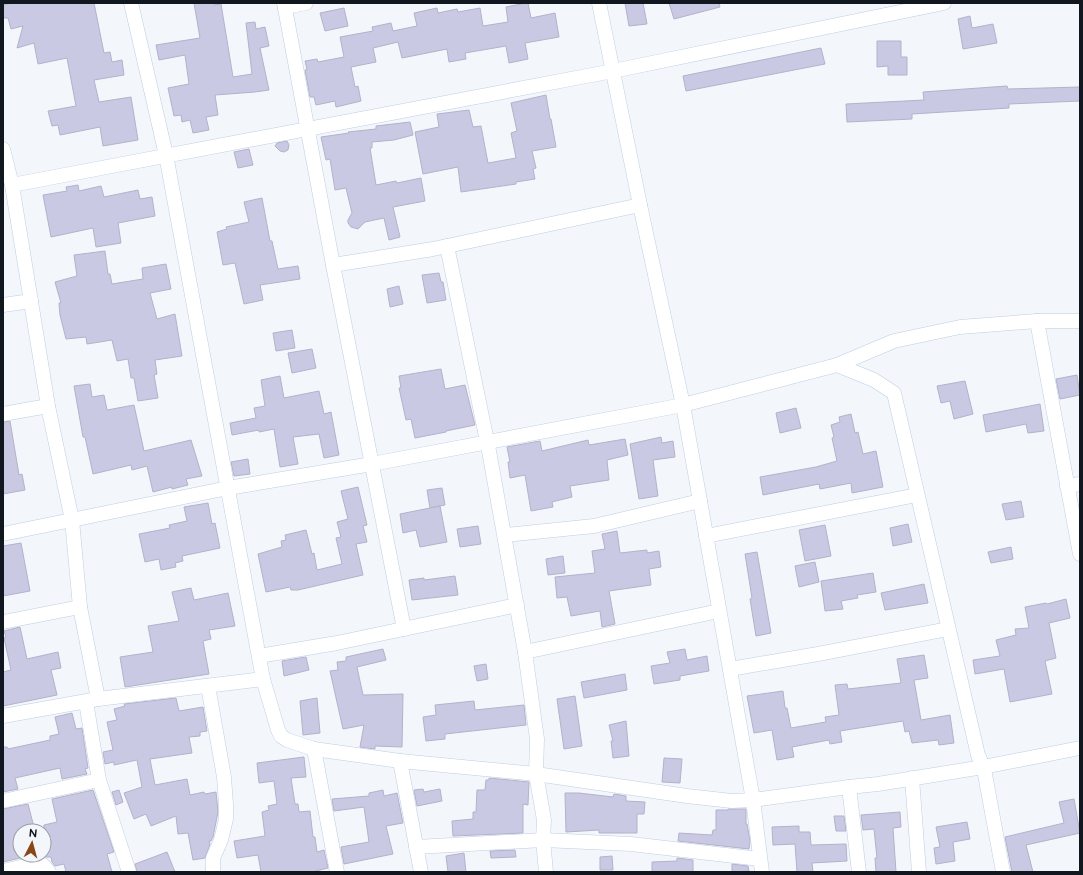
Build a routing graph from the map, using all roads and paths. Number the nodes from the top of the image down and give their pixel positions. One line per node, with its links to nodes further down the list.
1 (131, 3): 9 (street)
2 (306, 3): 5 (street)
3 (600, 3): 6 (street)
4 (944, 3): 6 (street)
5 (285, 5): 7 (street)
6 (613, 71): 7 (street); 11 (street)
7 (307, 128): 9 (street); 13 (street)
8 (3, 149): 10 (street)
9 (166, 155): 10 (street); 25 (street)
10 (12, 185): 14 (street)
11 (640, 205): 12 (street); 19 (street)
12 (447, 246): 13 (street); 22 (street)
13 (333, 265): 23 (street)
14 (31, 301): 15 (street); 20 (street)
15 (3, 306)
16 (1037, 320): 17 (street); 18 (street); 24 (street)
17 (1080, 321)
18 (837, 365): 19 (street); 26 (street)
19 (683, 405): 22 (street); 27 (street)
20 (48, 406): 21 (street); 28 (street)
21 (3, 414)
22 (487, 441): 23 (street); 30 (street)
23 (372, 464): 25 (street); 37 (street)
24 (1074, 485): 32 (street)
25 (228, 488): 28 (street); 40 (street)
26 (917, 495): 31 (street); 38 (street)
27 (700, 501): 30 (street); 31 (street)
28 (72, 520): 29 (street); 34 (street)
29 (3, 534)
30 (505, 534): 33 (street)
31 (706, 536): 35 (street)
32 (1080, 554)
33 (517, 605): 37 (street); 39 (street)
34 (80, 607): 36 (street); 44 (street)
35 (719, 611): 39 (street); 41 (street)
36 (3, 622)
37 (404, 629): 40 (street)
38 (948, 629): 41 (street); 49 (street)
39 (525, 652): 50 (street)
40 (259, 656): 42 (street)
41 (730, 668): 54 (street)
42 (263, 678): 43 (street); 47 (street)
43 (208, 686): 44 (street); 62 (street)
44 (92, 700): 45 (street); 52 (street)
45 (3, 716)
46 (1080, 748): 49 (street)
47 (314, 749): 48 (street); 63 (street)
48 (400, 761): 50 (street); 57 (street)
49 (982, 767): 51 (street); 68 (street)
50 (536, 774): 54 (street); 56 (street)
51 (912, 778): 53 (street); 67 (street)
52 (99, 780): 55 (street); 61 (street)
53 (849, 787): 54 (street); 66 (street)
54 (753, 800): 58 (street)
55 (3, 801)
56 (543, 840): 57 (street); 58 (street); 65 (street)
57 (416, 847): 64 (street)
58 (761, 866)
59 (3, 871): 60 (street)
60 (49, 872)
61 (130, 872)
62 (213, 872)
63 (337, 872)
64 (421, 872)
65 (546, 872)
66 (859, 872)
67 (919, 872)
68 (1003, 872)

